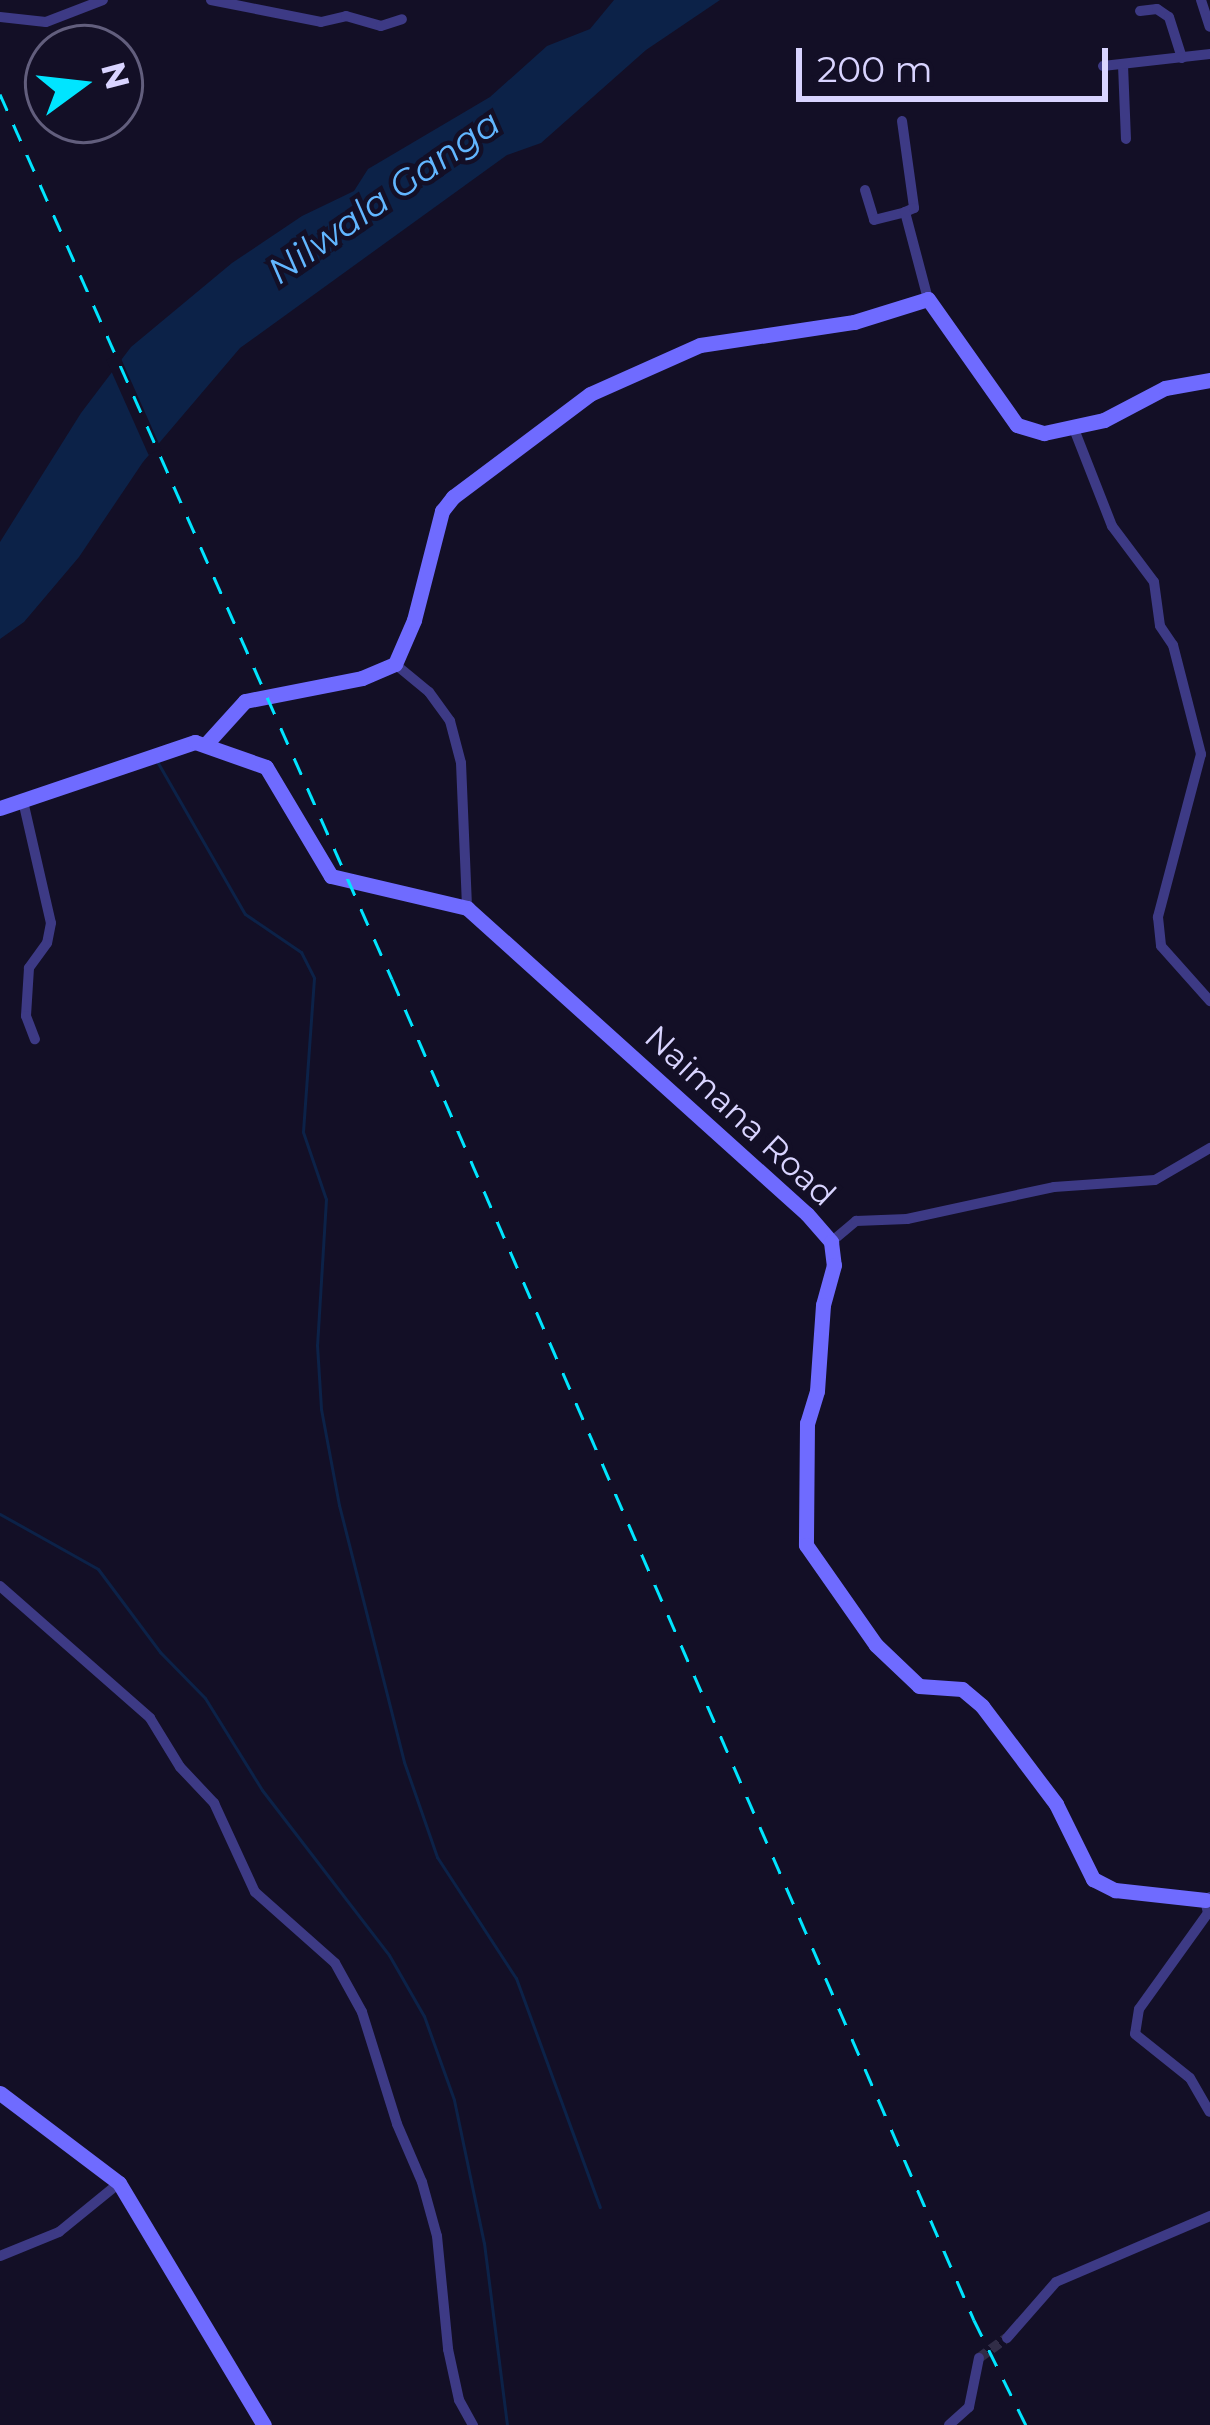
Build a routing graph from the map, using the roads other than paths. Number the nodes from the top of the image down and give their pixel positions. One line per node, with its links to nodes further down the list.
1 (103, 0): 5 (street)
2 (211, 0): 6 (street)
3 (1202, 0): 7 (street)
4 (1140, 11): 9 (street)
5 (0, 17)
6 (402, 19)
7 (1210, 27)
8 (1210, 54): 9 (street)
9 (1181, 58): 10 (street)
10 (1123, 65): 11 (street); 13 (street)
11 (1102, 66)
12 (902, 121): 15 (street)
13 (1126, 139)
14 (866, 190): 15 (street)
15 (905, 212): 16 (street)
16 (928, 299): 18 (street); 19 (street)
17 (1210, 380): 18 (street)
18 (1074, 429): 24 (street)
19 (394, 664): 20 (street); 23 (street)
20 (206, 744): 21 (street); 23 (street, Naimana Road)
21 (23, 801): 22 (street); 25 (street)
22 (0, 808)
23 (467, 908): 27 (street, Naimana Road)
24 (1210, 1001)
25 (35, 1040)
26 (1210, 1148): 27 (street)
27 (831, 1242): 29 (street, Naimana Road)
28 (0, 1586): 38 (street)
29 (1208, 1898): 31 (street)
30 (0, 2093): 32 (street)
31 (1210, 2112)
32 (118, 2183): 34 (street); 37 (street)
33 (1210, 2216): 35 (street)
34 (0, 2256)
35 (1007, 2338)
36 (979, 2358): 39 (street)
37 (264, 2425)
38 (473, 2425)
39 (949, 2425)

